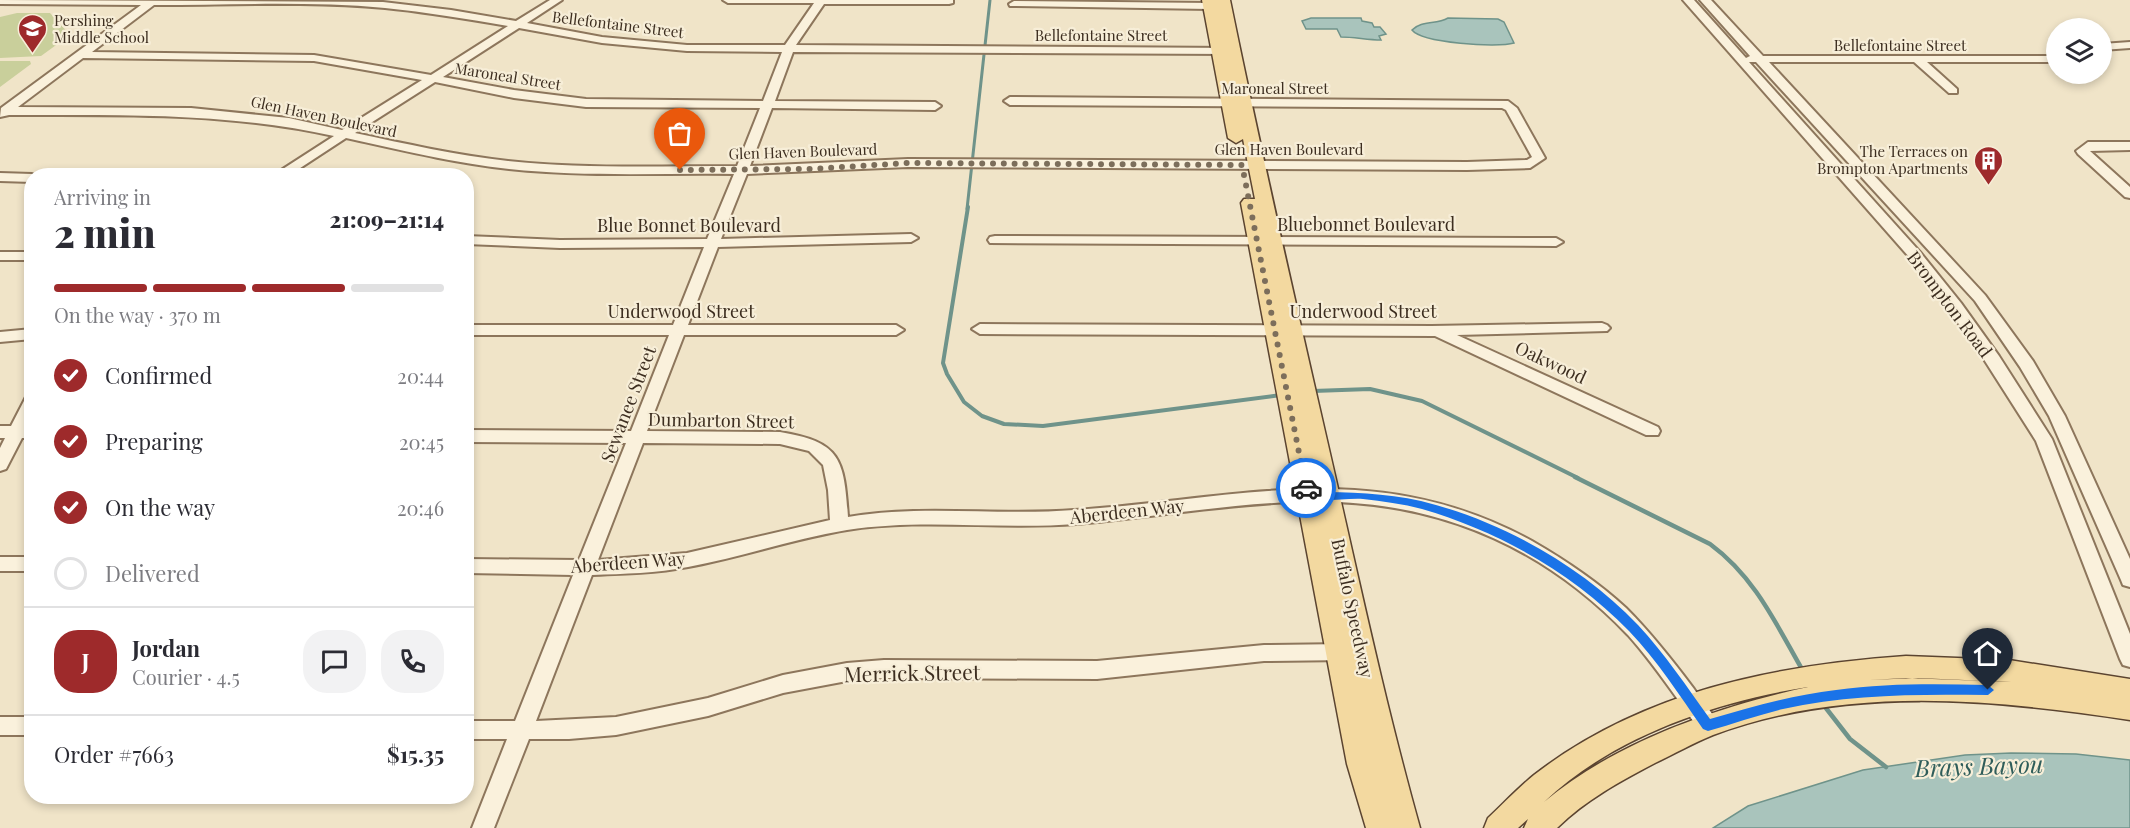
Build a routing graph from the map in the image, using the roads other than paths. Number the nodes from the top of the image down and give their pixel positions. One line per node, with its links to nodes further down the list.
1 (557, 0): 11 (street)
2 (728, 0): 3 (street)
3 (820, 0): 8 (street); 14 (street, Sewanee Street)
4 (1688, 0): 17 (street, Brompton Road)
5 (1705, 0): 18 (street, Brompton Road)
6 (0, 1): 7 (street, Bellefontaine Street)
7 (151, 1): 11 (street, Bellefontaine Street); 16 (street)
8 (949, 1)
9 (1214, 2): 10 (street); 15 (main road, Buffalo Speedway)
10 (1014, 4)
11 (517, 25): 14 (street, Bellefontaine Street); 21 (street)
12 (2130, 45): 13 (street)
13 (2112, 46)
14 (789, 49): 15 (street, Bellefontaine Street); 25 (street, Sewanee Street)
15 (1226, 51): 24 (main road, Buffalo Speedway)
16 (80, 55): 21 (street, Maroneal Street); 27 (street)
17 (1742, 59): 18 (street, Bellefontaine Street); 31 (street, Brompton Road)
18 (1759, 59): 20 (street, Bellefontaine Street); 32 (street, Brompton Road)
19 (2046, 59): 20 (street, Bellefontaine Street)
20 (1918, 60): 22 (street)
21 (431, 78): 25 (street, Maroneal Street); 29 (street)
22 (1953, 91)
23 (1010, 101): 24 (street, Maroneal Street)
24 (1236, 102): 28 (street, Maroneal Street); 33 (main road, Buffalo Speedway)
25 (767, 105): 26 (street, Maroneal Street); 35 (street, Sewanee Street)
26 (934, 106)
27 (3, 113): 29 (street, Glen Haven Boulevard)
28 (1524, 132): 33 (street, Glen Haven Boulevard)
29 (343, 135): 34 (street); 35 (street, Glen Haven Boulevard)
30 (2130, 146): 38 (street)
31 (1828, 158): 32 (street); 56 (street, Brompton Road)
32 (1850, 158): 58 (street, Brompton Road)
33 (1249, 165): 35 (street, Glen Haven Boulevard); 42 (main road, Buffalo Speedway)
34 (291, 168)
35 (741, 170): 44 (street, Sewanee Street)
36 (0, 177): 37 (street)
37 (24, 178)
38 (2130, 194)
39 (911, 238): 44 (street, Blue Bonnet Boulevard)
40 (474, 240): 44 (street, Blue Bonnet Boulevard)
41 (995, 240): 42 (street, Bluebonnet Boulevard)
42 (1265, 242): 43 (street, Bluebonnet Boulevard); 51 (main road, Buffalo Speedway)
43 (1556, 242)
44 (712, 243): 52 (street, Sewanee Street)
45 (0, 256): 46 (street)
46 (24, 256)
47 (1602, 328): 53 (street, Underwood Street)
48 (980, 329): 51 (street, Underwood Street)
49 (474, 330): 52 (street, Underwood Street)
50 (896, 330): 52 (street, Underwood Street)
51 (1283, 330): 53 (street, Underwood Street); 64 (main road, Buffalo Speedway)
52 (678, 331): 62 (street, Sewanee Street)
53 (1432, 331): 59 (street, Oakwood)
54 (24, 335): 55 (street)
55 (0, 337)
56 (2021, 409): 58 (street); 66 (street, Brompton Road)
57 (24, 416): 60 (street)
58 (2056, 416): 67 (street, Brompton Road)
59 (1652, 430)
60 (15, 432): 63 (street)
61 (474, 436): 62 (street, Dumbarton Street)
62 (636, 437): 65 (street, Dumbarton Street); 71 (street, Sewanee Street)
63 (0, 465)
64 (1318, 496): 65 (street, Aberdeen Way); 73 (main road, Buffalo Speedway); 78 (street, Aberdeen Way)
65 (839, 524): 71 (street, Aberdeen Way)
66 (2085, 540): 67 (street); 74 (street, Brompton Road)
67 (2115, 546): 72 (street, Brompton Road)
68 (0, 564): 69 (street)
69 (24, 564)
70 (474, 566): 71 (street, Aberdeen Way)
71 (585, 567): 82 (street, Sewanee Street)
72 (2130, 580)
73 (1350, 652): 82 (street, Merrick Street); 84 (main road, Buffalo Speedway); 85 (main road, Buffalo Speedway)
74 (2130, 659)
75 (1830, 684): 76 (main road); 77 (main road); 78 (main road)
76 (2130, 690)
77 (2130, 709)
78 (1700, 714): 86 (main road); 87 (main road)
79 (0, 726): 80 (street)
80 (24, 726)
81 (474, 730): 82 (street, Merrick Street)
82 (521, 730): 83 (street, Sewanee Street)
83 (483, 828)
84 (1380, 828)
85 (1406, 828)
86 (1498, 828)
87 (1539, 828)

